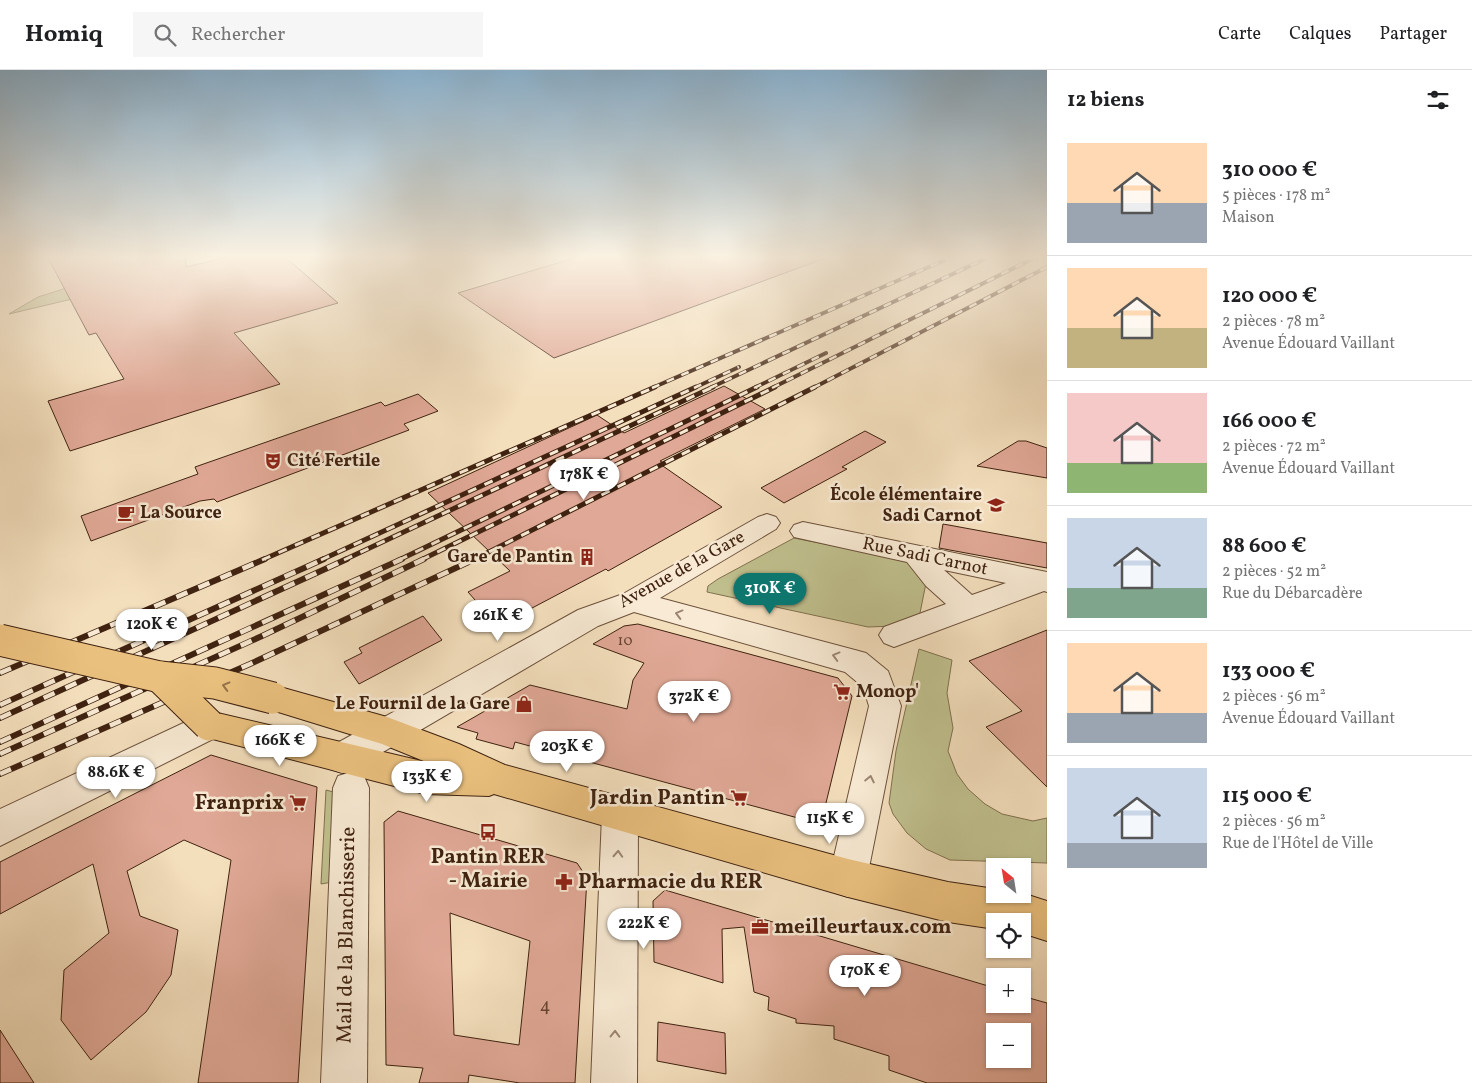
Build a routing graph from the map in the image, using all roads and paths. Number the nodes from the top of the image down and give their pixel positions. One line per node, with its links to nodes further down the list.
1 (767, 523): 5 (street, Avenue de la Gare)
2 (802, 531): 3 (street, Rue Sadi Carnot)
3 (917, 556): 4 (street, Rue Sadi Carnot); 6 (street)
4 (1045, 582): 6 (street)
5 (633, 601): 11 (street, Avenue de la Gare); 16 (street, one-way to 5)
6 (968, 607): 7 (street)
7 (894, 635)
8 (0, 640): 9 (main road, bridge)
9 (160, 676): 10 (main road, bridge); 11 (main road, one-way to 9, bridge)
10 (210, 725): 12 (main road); 15 (street)
11 (387, 732): 12 (street, Avenue de la Gare); 13 (main road)
12 (346, 773): 13 (main road); 18 (street, Mail de la Blanchisserie)
13 (500, 780): 14 (main road)
14 (620, 815): 16 (main road); 19 (street, one-way to 14)
15 (0, 828)
16 (848, 878): 17 (main road)
17 (1042, 916)
18 (344, 1083)
19 (614, 1083)

